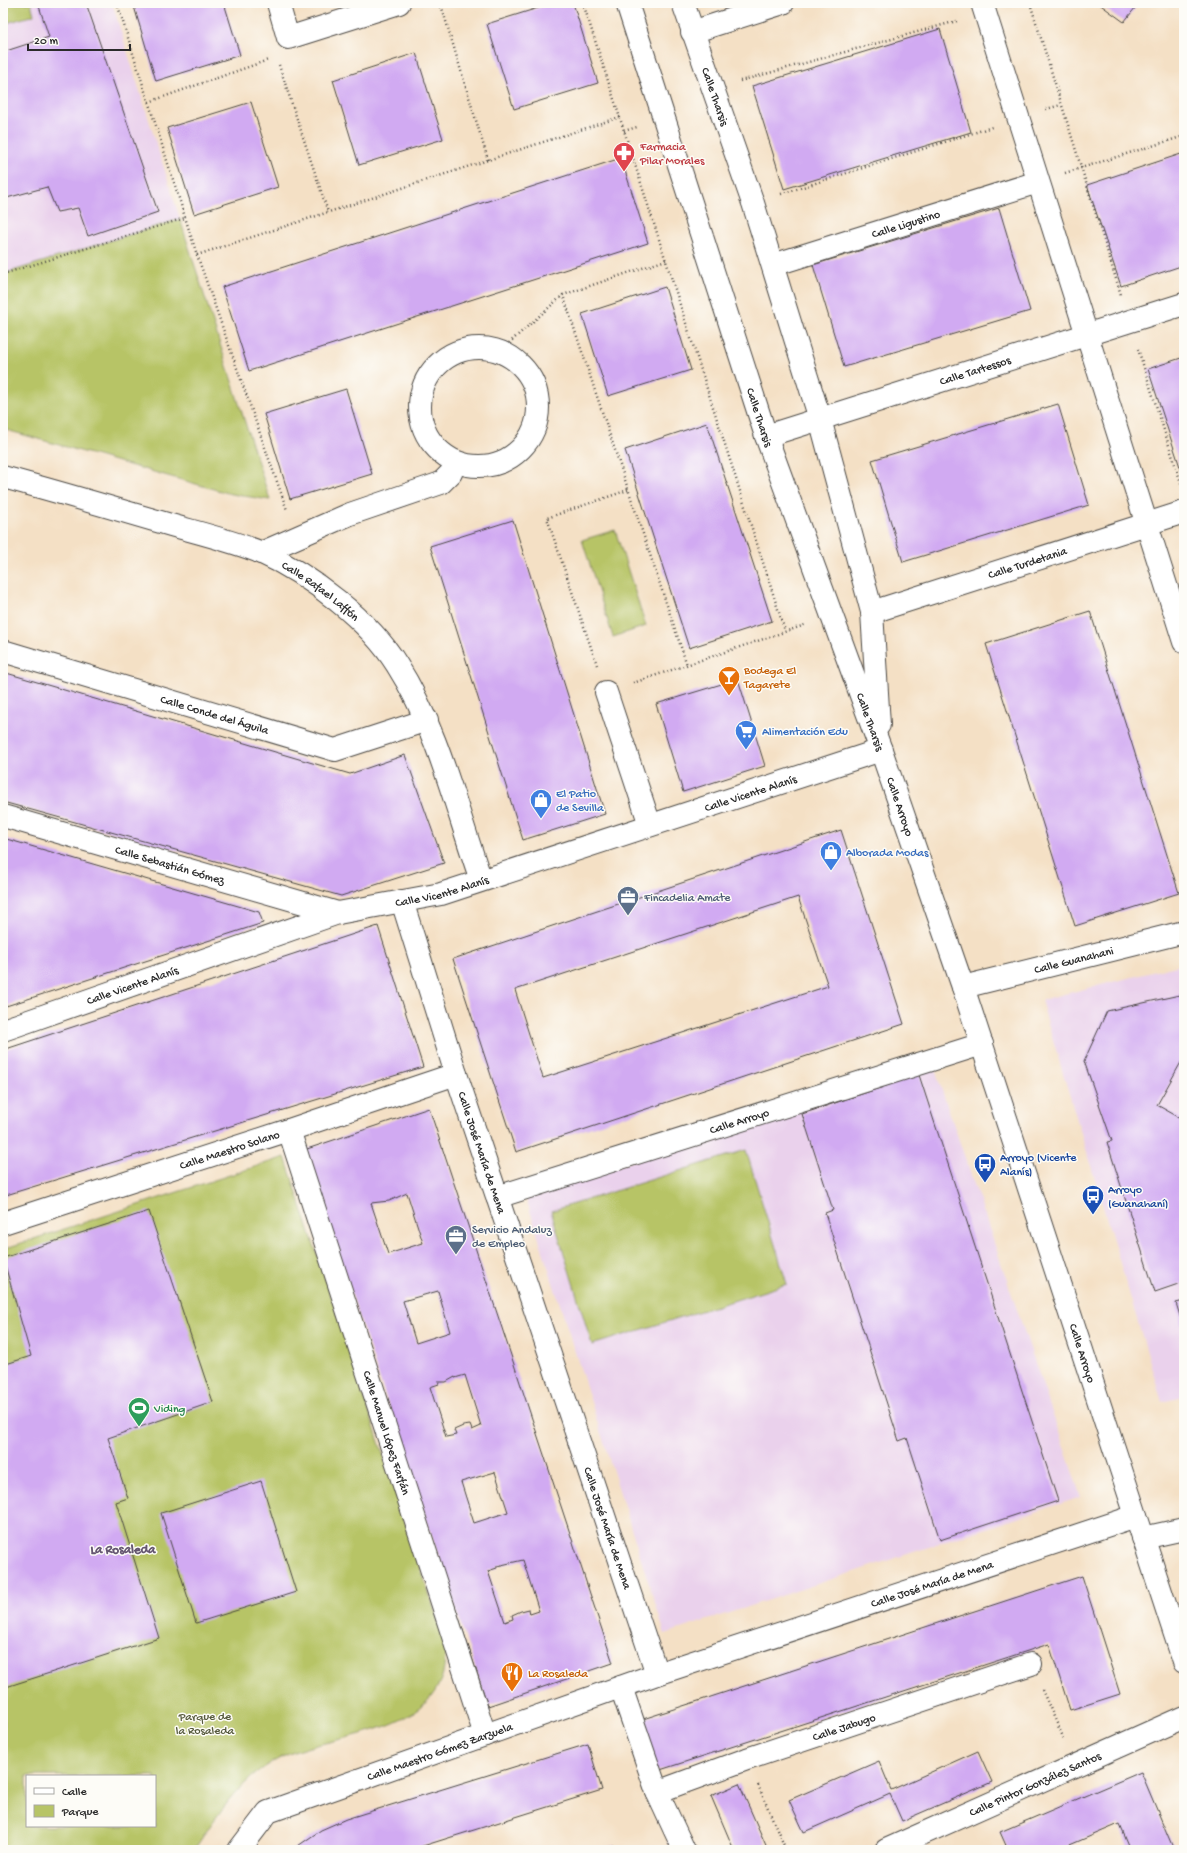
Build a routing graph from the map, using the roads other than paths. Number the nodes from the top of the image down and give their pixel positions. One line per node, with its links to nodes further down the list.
1 (278, 3): 2 (street)
2 (399, 3)
3 (627, 3): 13 (street, Calle Tharsis)
4 (683, 3): 7 (street, Calle Tharsis)
5 (783, 3): 7 (street)
6 (984, 8): 8 (street)
7 (692, 32): 9 (street, Calle Tharsis)
8 (1038, 182): 9 (street, Calle Ligustino); 11 (street)
9 (773, 265): 12 (street, Calle Tharsis)
10 (1184, 304): 11 (street, Calle Tartessos)
11 (1086, 334): 12 (street, Calle Tartessos); 17 (street)
12 (820, 419): 13 (street, Calle Tartessos); 19 (street, Calle Tharsis)
13 (766, 436): 24 (street, Calle Tharsis)
14 (455, 462): 14 (street); 18 (street)
15 (3, 477): 18 (street, Calle Rafael Laffón)
16 (1184, 512): 17 (street, Calle Turdetania)
17 (1147, 524): 19 (street, Calle Turdetania); 20 (street)
18 (261, 553): 23 (street, Calle Rafael Laffón)
19 (872, 612): 24 (street, Calle Tharsis)
20 (1184, 642)
21 (3, 651): 23 (street, Calle Conde del Águila)
22 (606, 692): 26 (street)
23 (427, 720): 27 (street, Calle Rafael Laffón)
24 (881, 750): 26 (street, Calle Vicente Alanís); 31 (street, Calle Arroyo)
25 (3, 816): 29 (street, Calle Sebastián Gómez)
26 (650, 825): 27 (street, Calle Vicente Alanís)
27 (482, 880): 28 (street, Calle Vicente Alanís)
28 (402, 901): 29 (street, Calle Vicente Alanís); 34 (street, Calle José María de Mena)
29 (338, 913): 32 (street, Calle Vicente Alanís)
30 (1184, 932): 31 (street, Calle Guanahani)
31 (963, 987): 33 (street, Calle Arroyo)
32 (3, 1030)
33 (982, 1044): 36 (street, Calle Arroyo); 38 (street, Calle Arroyo)
34 (456, 1074): 35 (street, Calle Maestro Solano); 36 (street, Calle José María de Mena)
35 (289, 1130): 37 (street, Calle Maestro Solano); 46 (street, Calle Manuel López Farfán)
36 (497, 1197): 43 (street, Calle José María de Mena)
37 (3, 1223)
38 (1136, 1516): 40 (street, Calle Arroyo); 43 (street, Calle José María de Mena)
39 (1184, 1529): 40 (street)
40 (1144, 1538): 41 (street, Calle Arroyo)
41 (1184, 1662)
42 (1031, 1664): 47 (street, Calle Jabugo)
43 (657, 1674): 44 (street, Calle Maestro Gómez Zarzuela)
44 (621, 1687): 46 (street, Calle Maestro Gómez Zarzuela); 47 (street)
45 (1184, 1717): 50 (street, Calle Pintor González Santos)
46 (485, 1735): 48 (street, Calle Maestro Gómez Zarzuela)
47 (657, 1792): 49 (street)
48 (240, 1850)
49 (684, 1850)
50 (886, 1850)

